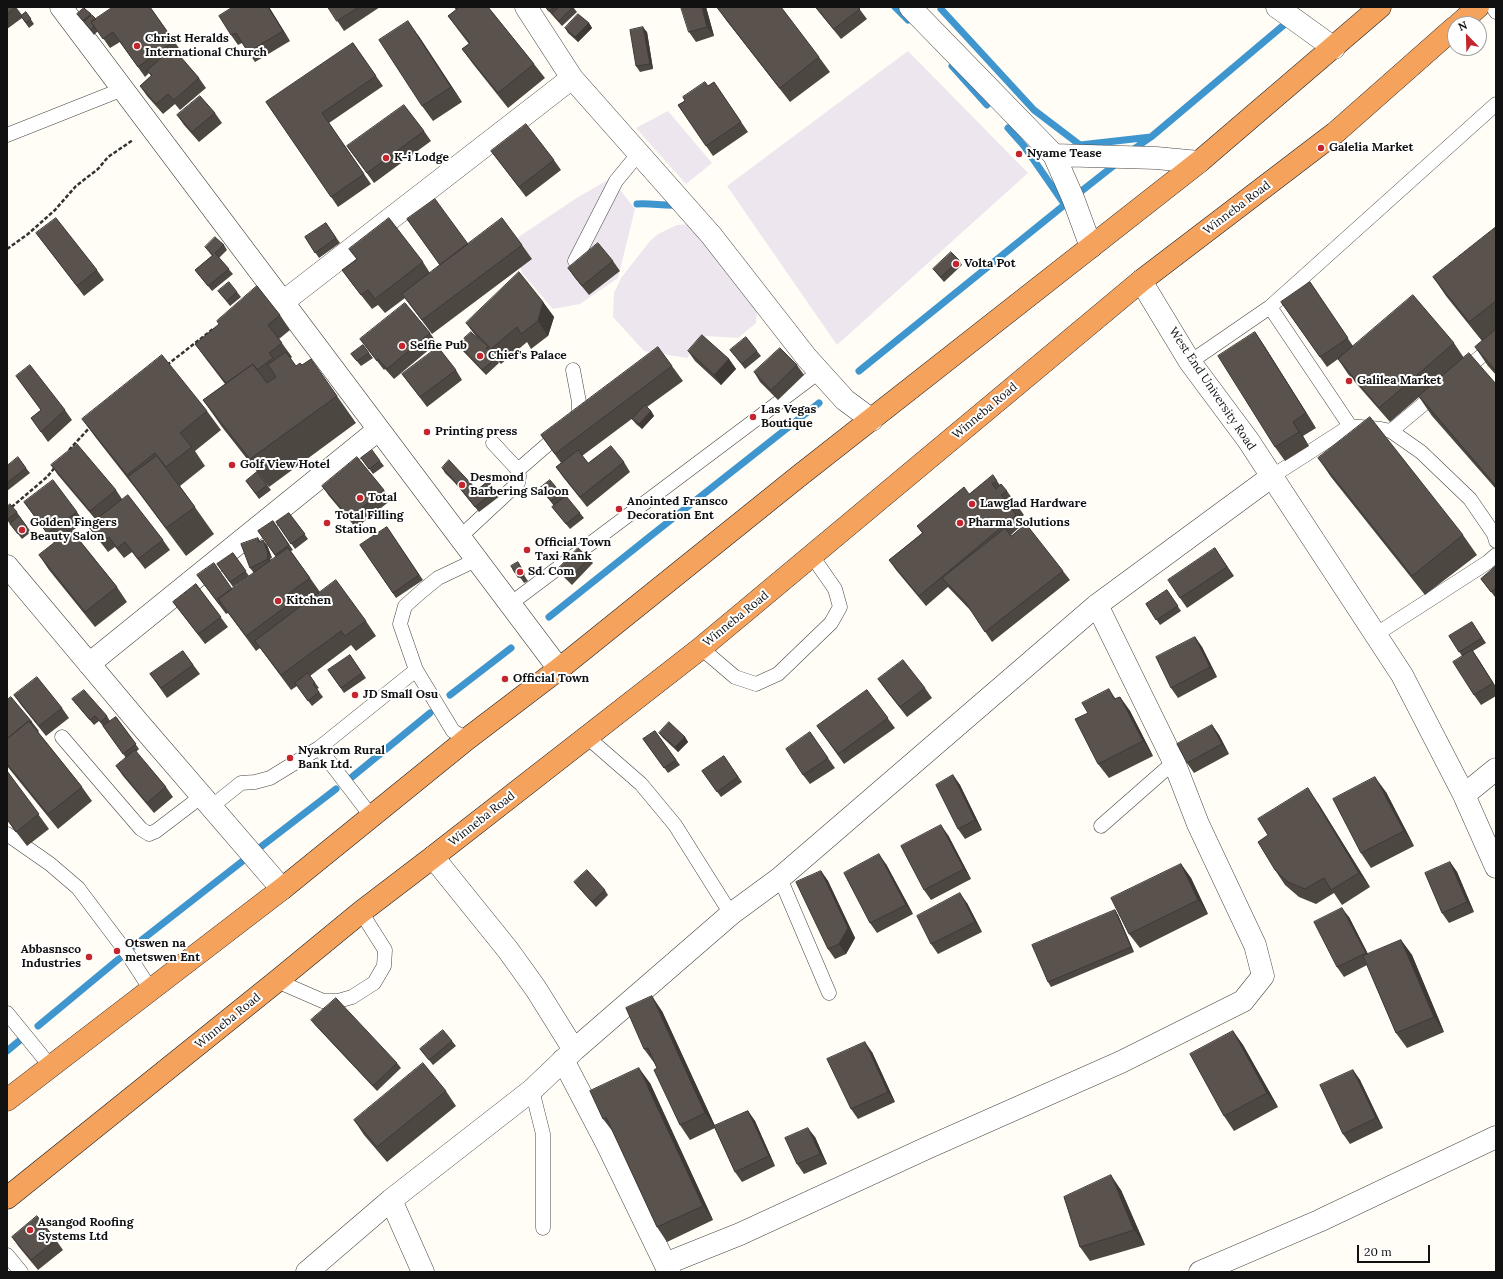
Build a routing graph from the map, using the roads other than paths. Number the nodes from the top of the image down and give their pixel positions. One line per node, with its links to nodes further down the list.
1 (61, 7): 13 (street)
2 (526, 7): 12 (street)
3 (910, 7): 17 (street)
4 (1277, 7): 11 (street)
5 (1380, 7): 11 (highway)
6 (1478, 7): 9 (highway)
7 (1493, 7): 8 (lane)
8 (1496, 12)
9 (1468, 16)
10 (1447, 34): 21 (highway, Winneba Road)
11 (1334, 48): 18 (highway)
12 (572, 78): 16 (street); 22 (street)
13 (123, 89): 15 (lane); 22 (street)
14 (1496, 104): 23 (lane)
15 (7, 135)
16 (639, 153): 20 (lane); 27 (street)
17 (1054, 155): 18 (street); 19 (street)
18 (1199, 162): 19 (highway)
19 (1092, 247): 28 (highway)
20 (575, 261)
21 (1141, 281): 25 (street, West End University Road); 38 (highway, Winneba Road)
22 (283, 302): 30 (street)
23 (1270, 307): 25 (lane); 29 (lane)
24 (1496, 344): 31 (lane)
25 (1190, 362): 34 (street, West End University Road)
26 (573, 370): 33 (lane)
27 (819, 372): 28 (street); 41 (lane)
28 (872, 420): 46 (highway)
29 (1350, 426): 31 (lane); 34 (lane)
30 (378, 430): 35 (street); 45 (street)
31 (1391, 431): 36 (lane)
32 (494, 443): 33 (lane)
33 (518, 470): 35 (lane)
34 (1271, 477): 42 (street); 43 (street, West End University Road)
35 (460, 537): 39 (street)
36 (1496, 540)
37 (1496, 554): 43 (lane)
38 (812, 556): 44 (highway, Winneba Road); 44 (lane)
39 (476, 560): 41 (street); 47 (lane)
40 (8, 568): 45 (street)
41 (510, 604): 46 (street)
42 (1097, 605): 52 (street); 61 (street)
43 (1375, 635): 54 (street, West End University Road)
44 (701, 648): 49 (highway, Winneba Road)
45 (89, 664): 55 (street)
46 (559, 669): 50 (highway)
47 (416, 670): 50 (lane); 51 (lane)
48 (62, 736): 55 (lane)
49 (587, 737): 59 (highway, Winneba Road); 64 (lane)
50 (467, 739): 56 (highway)
51 (319, 748): 55 (lane); 56 (lane)
52 (1174, 762): 57 (lane); 78 (street)
53 (1496, 769): 54 (street)
54 (1464, 795): 60 (street, West End University Road)
55 (206, 801): 62 (street)
56 (371, 816): 62 (highway)
57 (1101, 826)
58 (7, 834): 66 (lane)
59 (433, 857): 63 (highway, Winneba Road); 69 (street)
60 (1496, 867)
61 (780, 878): 64 (street); 67 (lane)
62 (282, 889): 66 (highway)
63 (361, 912): 65 (highway, Winneba Road); 65 (lane)
64 (731, 914): 69 (street)
65 (277, 981): 74 (highway, Winneba Road)
66 (150, 990): 70 (highway)
67 (829, 993)
68 (7, 1013): 70 (lane)
69 (569, 1055): 71 (street); 78 (street)
70 (51, 1067): 72 (highway)
71 (532, 1090): 75 (street); 76 (lane)
72 (7, 1100)
73 (1496, 1137): 82 (street)
74 (7, 1198)
75 (391, 1200): 80 (street); 81 (street)
76 (543, 1228)
77 (7, 1255): 79 (lane)
78 (667, 1268)
79 (21, 1272)
80 (307, 1272)
81 (423, 1272)
82 (1200, 1272)

